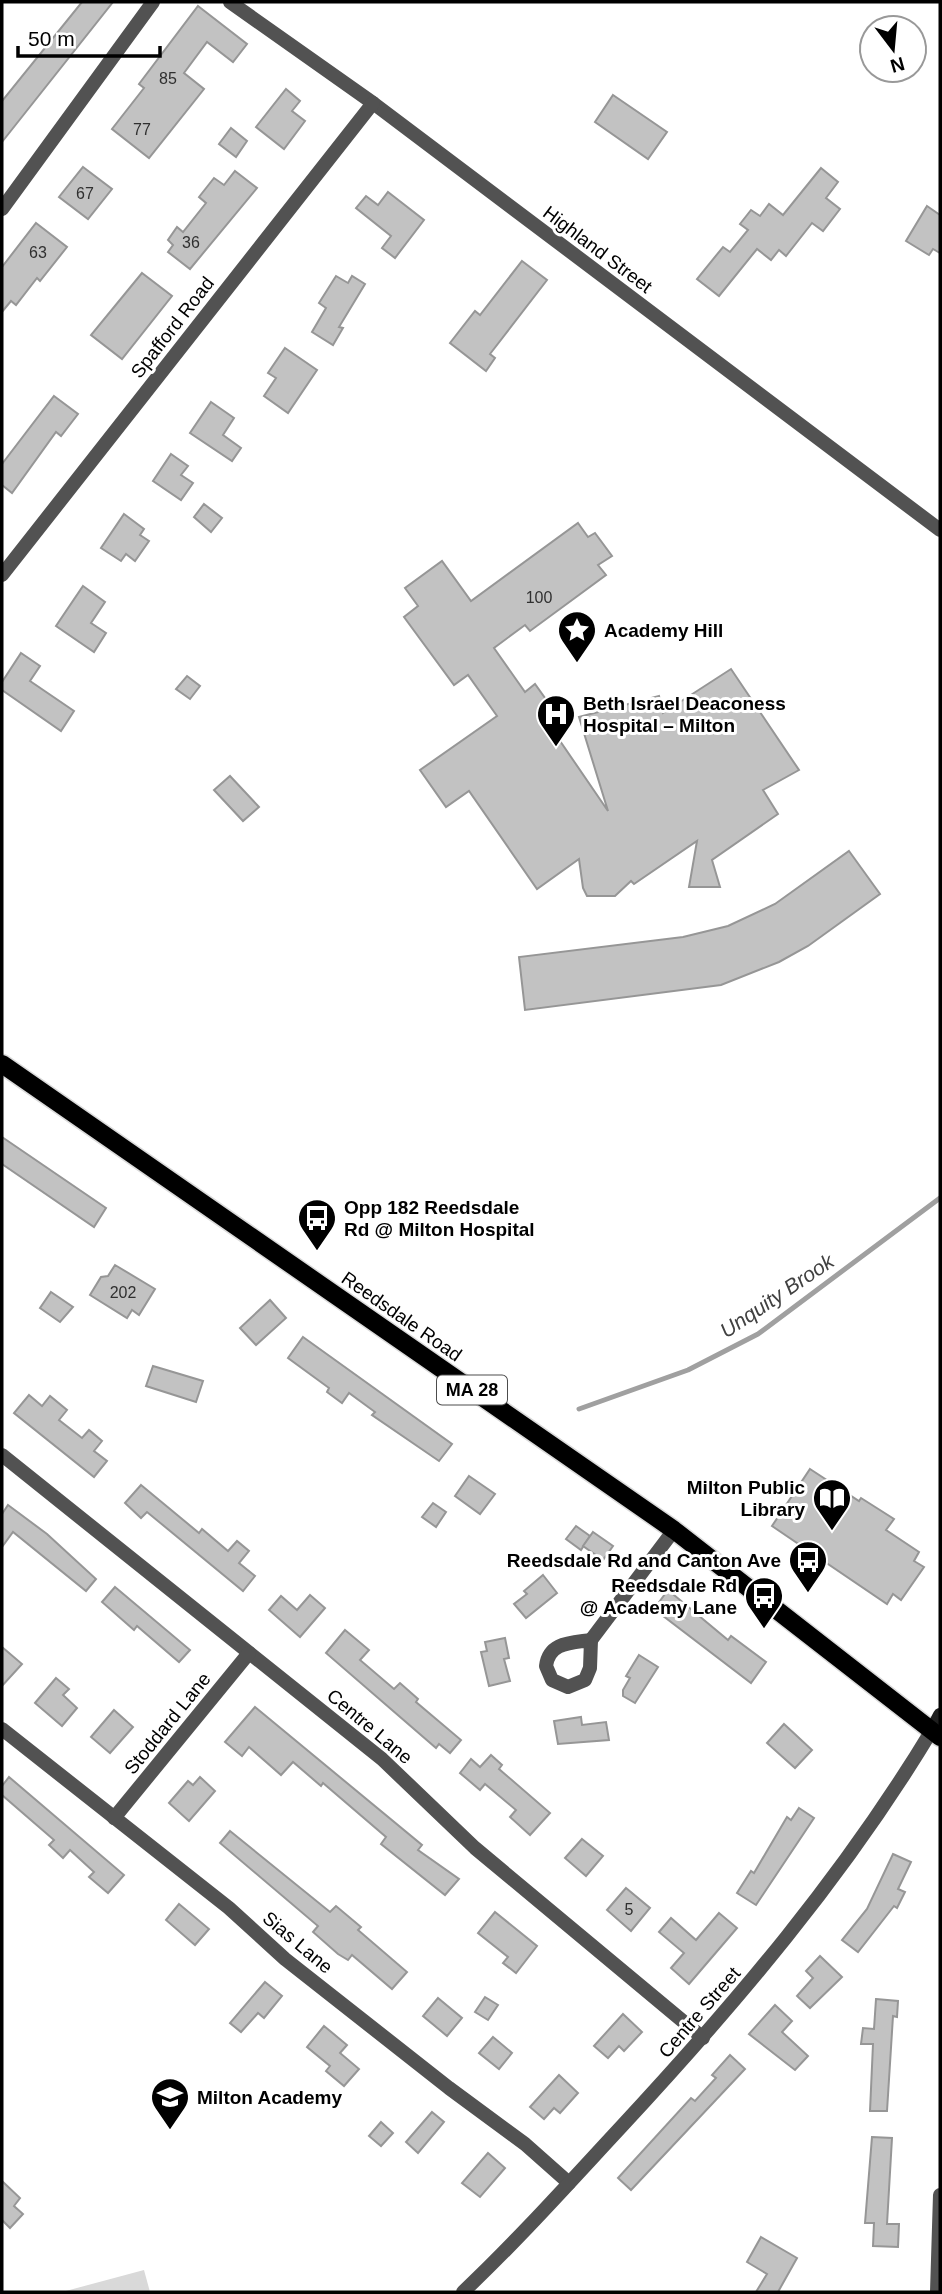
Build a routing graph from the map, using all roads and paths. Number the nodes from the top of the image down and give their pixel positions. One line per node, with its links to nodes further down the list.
1 (153, 2): 4 (street)
2 (230, 2): 3 (street, Highland Street)
3 (373, 103): 5 (street, Highland Street); 6 (street, Spafford Road)
4 (2, 209)
5 (940, 530)
6 (2, 575)
7 (2, 1064): 9 (main road, Reedsdale Road / MA 28)
8 (2, 1455): 11 (street, Centre Lane)
9 (674, 1530): 10 (street); 12 (main road, Reedsdale Road / MA 28)
10 (591, 1640)
11 (249, 1653): 14 (street, Stoddard Lane); 15 (street, Centre Lane)
12 (937, 1727): 15 (street, Centre Street)
13 (2, 1729): 14 (street, Sias Lane)
14 (114, 1818): 16 (street, Sias Lane)
15 (703, 2038): 16 (street, Centre Street)
16 (569, 2183): 18 (street, Centre Street)
17 (940, 2195): 19 (street)
18 (463, 2292)
19 (936, 2292)

